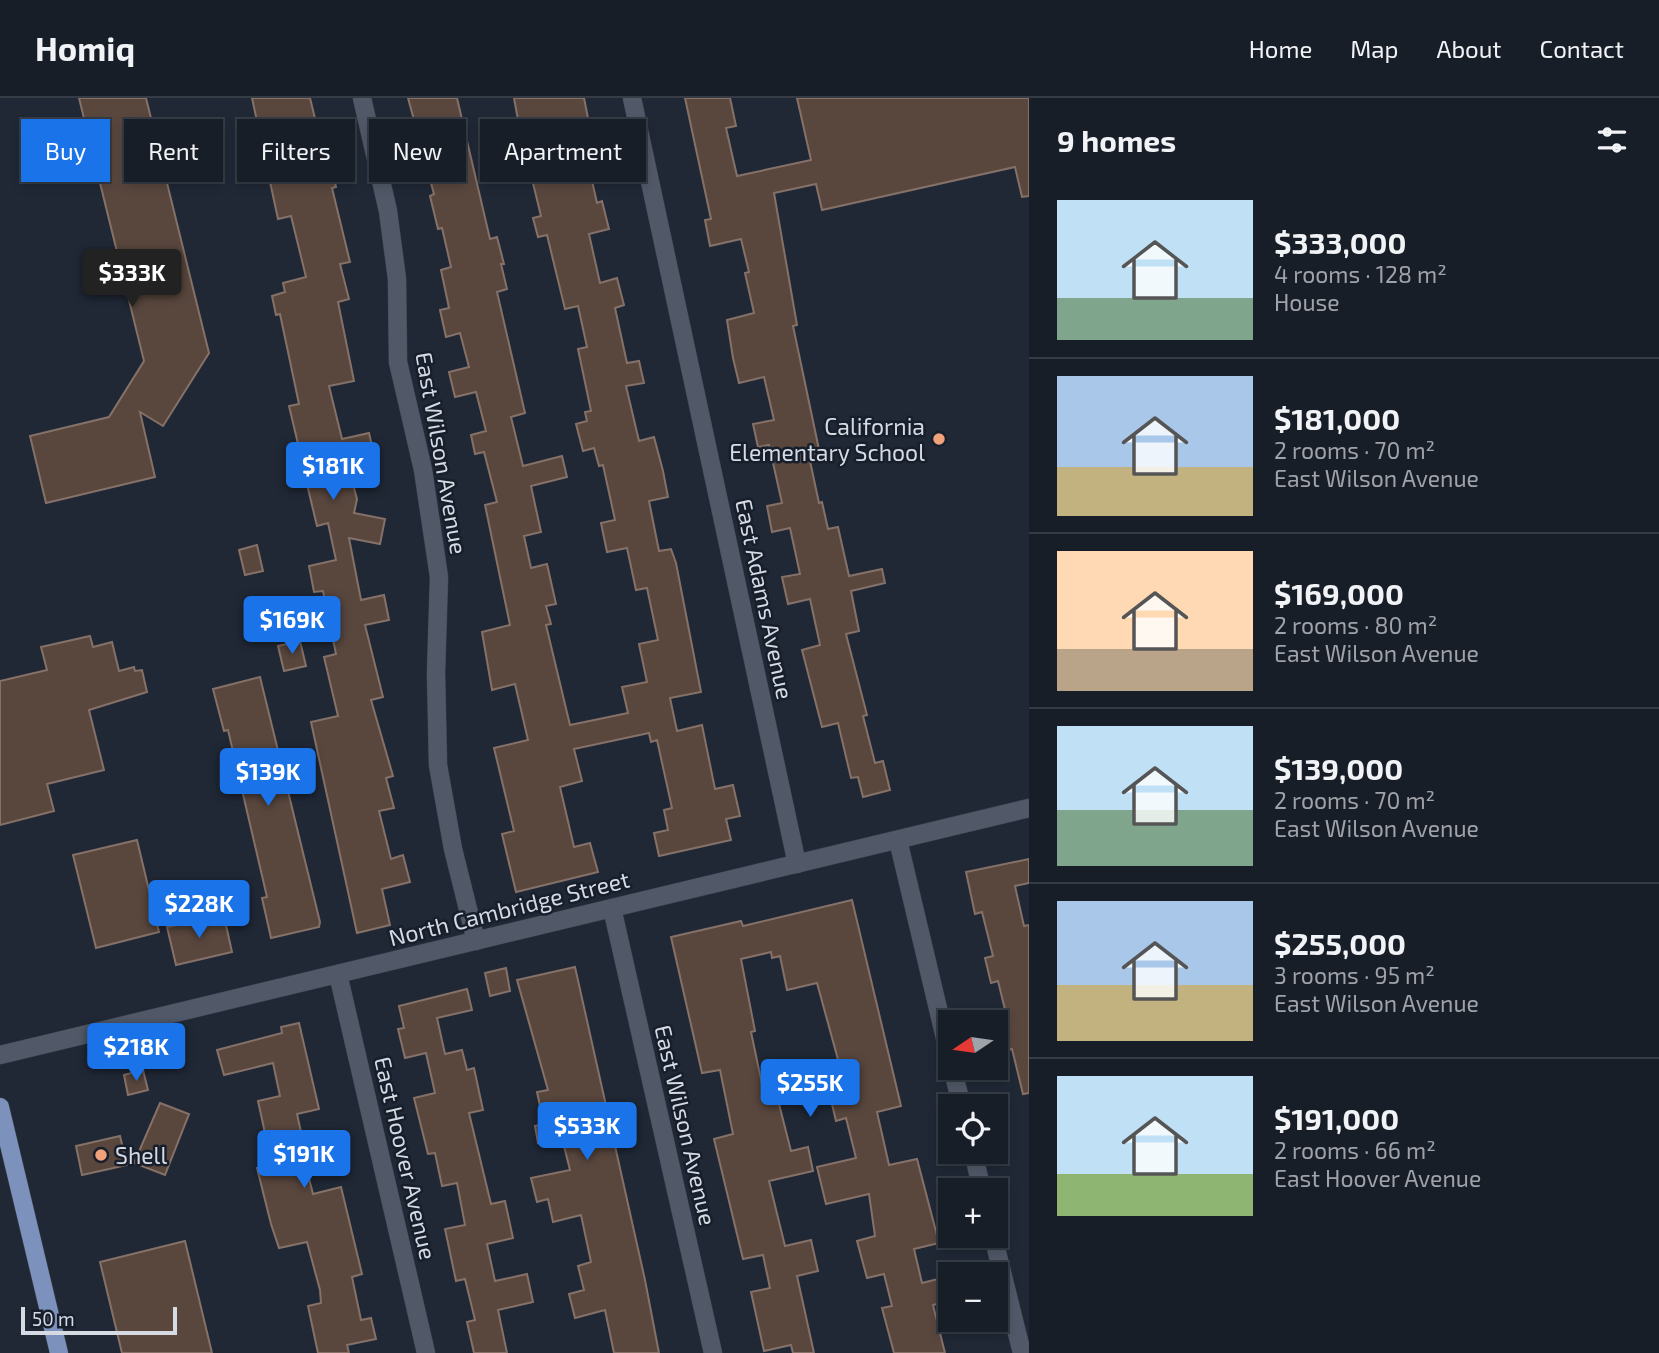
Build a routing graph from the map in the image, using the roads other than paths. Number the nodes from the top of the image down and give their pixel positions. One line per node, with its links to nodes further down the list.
1 (362, 98): 7 (street, East Wilson Avenue)
2 (632, 98): 5 (street, East Adams Avenue)
3 (1029, 808): 4 (street, North Cambridge Street)
4 (898, 840): 5 (street, North Cambridge Street); 9 (street)
5 (797, 864): 6 (street, North Cambridge Street)
6 (611, 908): 7 (street, North Cambridge Street); 15 (street, East Wilson Avenue)
7 (476, 941): 8 (street, North Cambridge Street)
8 (338, 974): 10 (street, North Cambridge Street); 14 (street, East Hoover Avenue)
9 (938, 1010)
10 (0, 1055)
11 (0, 1107): 13 (main road)
12 (996, 1248): 16 (street)
13 (59, 1353)
14 (426, 1353)
15 (713, 1353)
16 (1022, 1353)

